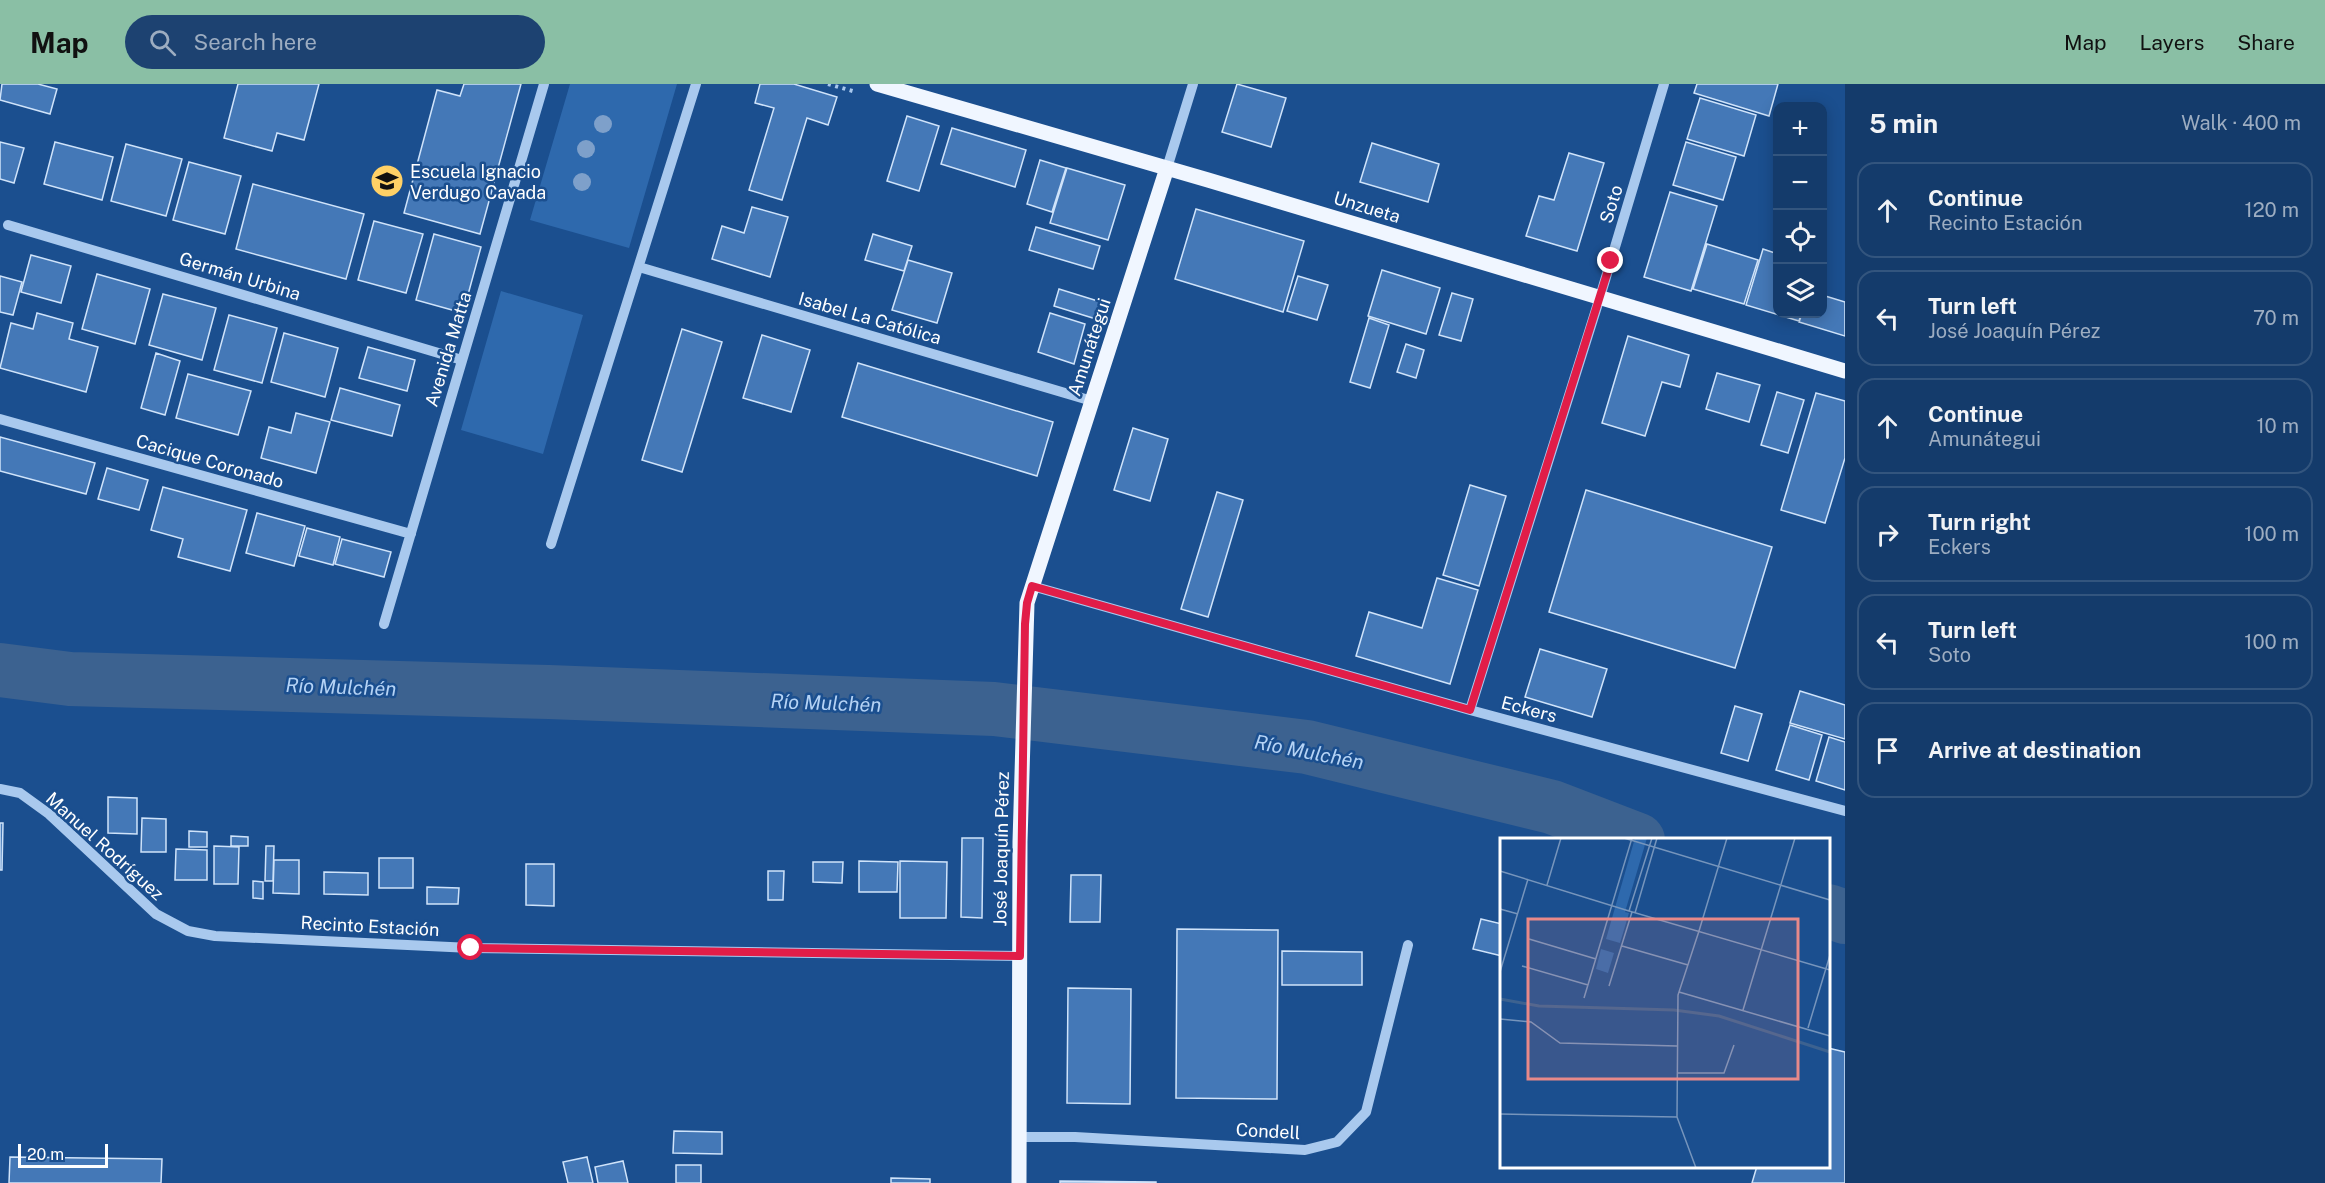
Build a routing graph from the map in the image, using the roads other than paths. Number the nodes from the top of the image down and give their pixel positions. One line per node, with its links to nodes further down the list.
1 (544, 84): 10 (street, Avenida Matta)
2 (696, 84): 8 (street)
3 (877, 84): 6 (main road, Unzueta)
4 (1193, 84): 6 (street, Amunátegui)
5 (1664, 84): 9 (street, Soto)
6 (1167, 168): 9 (main road, Unzueta); 12 (main road, Amunátegui)
7 (8, 225): 10 (street, Germán Urbina)
8 (639, 267): 12 (street, Isabel La Católica); 15 (street)
9 (1600, 297): 11 (main road, Unzueta); 19 (street, Soto)
10 (462, 360): 14 (street, Avenida Matta)
11 (1845, 371)
12 (1092, 401): 16 (main road, Amunátegui)
13 (0, 419): 14 (street, Cacique Coronado)
14 (411, 534): 17 (street, Avenida Matta)
15 (551, 544)
16 (1032, 586): 18 (main road, Amunátegui); 19 (street, Eckers)
17 (384, 624)
18 (1025, 624): 24 (main road, José Joaquín Pérez)
19 (1470, 710): 21 (street, Eckers)
20 (0, 789): 22 (street, Manuel Rodríguez)
21 (1845, 811)
22 (188, 931): 24 (street, Recinto Estación)
23 (1408, 945): 25 (street, Condell)
24 (1020, 956): 25 (main road, José Joaquín Pérez)
25 (1019, 1137): 26 (main road, José Joaquín Pérez)
26 (1019, 1183)

